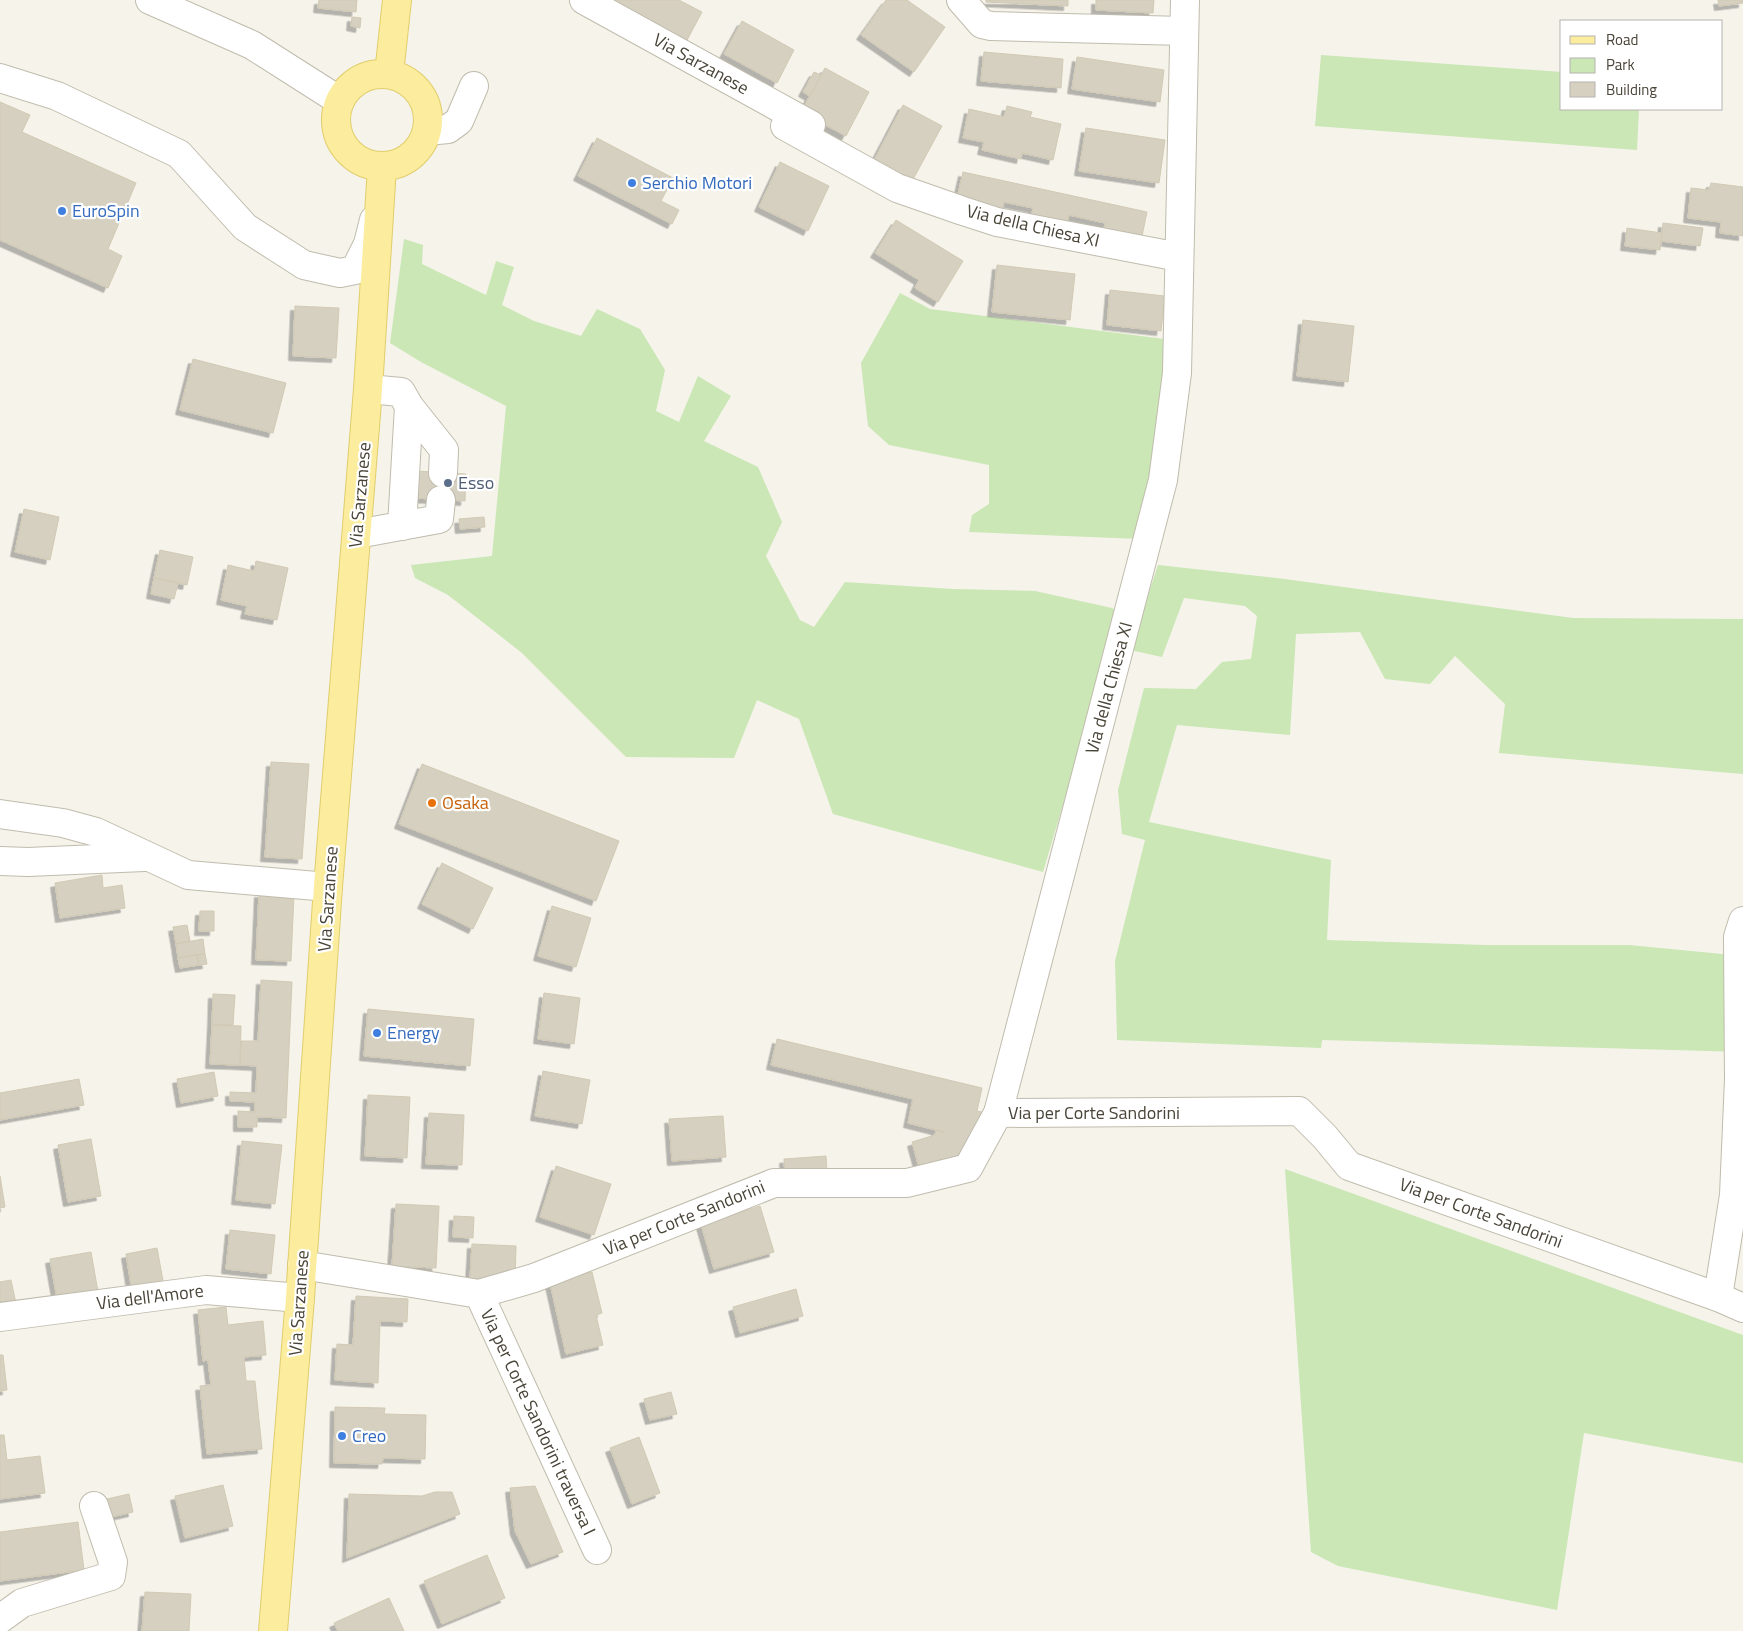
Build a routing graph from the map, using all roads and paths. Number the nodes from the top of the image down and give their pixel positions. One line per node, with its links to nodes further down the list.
1 (150, 0): 10 (street)
2 (397, 0): 7 (main road)
3 (584, 0): 12 (street, Via Sarzanese)
4 (961, 0): 6 (street)
5 (1185, 0): 6 (street, Via della Chiesa XI)
6 (1184, 31): 16 (street, Via della Chiesa XI)
7 (389, 74): 10 (main road); 13 (main road)
8 (0, 78): 15 (street)
9 (474, 86): 13 (street)
10 (340, 102): 14 (main road)
11 (785, 126): 16 (street, Via della Chiesa XI)
12 (819, 129)
13 (427, 131): 14 (main road)
14 (382, 167): 15 (main road, Via Sarzanese)
15 (380, 194): 17 (main road, Via Sarzanese)
16 (1179, 257): 28 (street, Via della Chiesa XI)
17 (368, 389): 18 (street); 22 (main road, Via Sarzanese)
18 (409, 406): 19 (street); 21 (street)
19 (443, 473)
20 (441, 500): 21 (street)
21 (402, 526): 22 (street)
22 (357, 534): 26 (main road, Via Sarzanese)
23 (0, 814): 24 (street)
24 (148, 856): 25 (street); 26 (street)
25 (0, 861)
26 (328, 887): 29 (main road, Via Sarzanese)
27 (1743, 921): 31 (street)
28 (998, 1113): 30 (street, Via per Corte Sandorini); 31 (street, Via per Corte Sandorini)
29 (302, 1265): 30 (street, Via per Corte Sandorini); 32 (main road, Via Sarzanese)
30 (478, 1294): 36 (street, Via per Corte Sandorini traversa I)
31 (1718, 1297): 33 (street, Via per Corte Sandorini)
32 (300, 1298): 34 (street, Via dell'Amore); 38 (main road, Via Sarzanese)
33 (1743, 1308)
34 (0, 1317)
35 (94, 1506): 37 (street)
36 (597, 1550)
37 (0, 1619)
38 (272, 1631)

